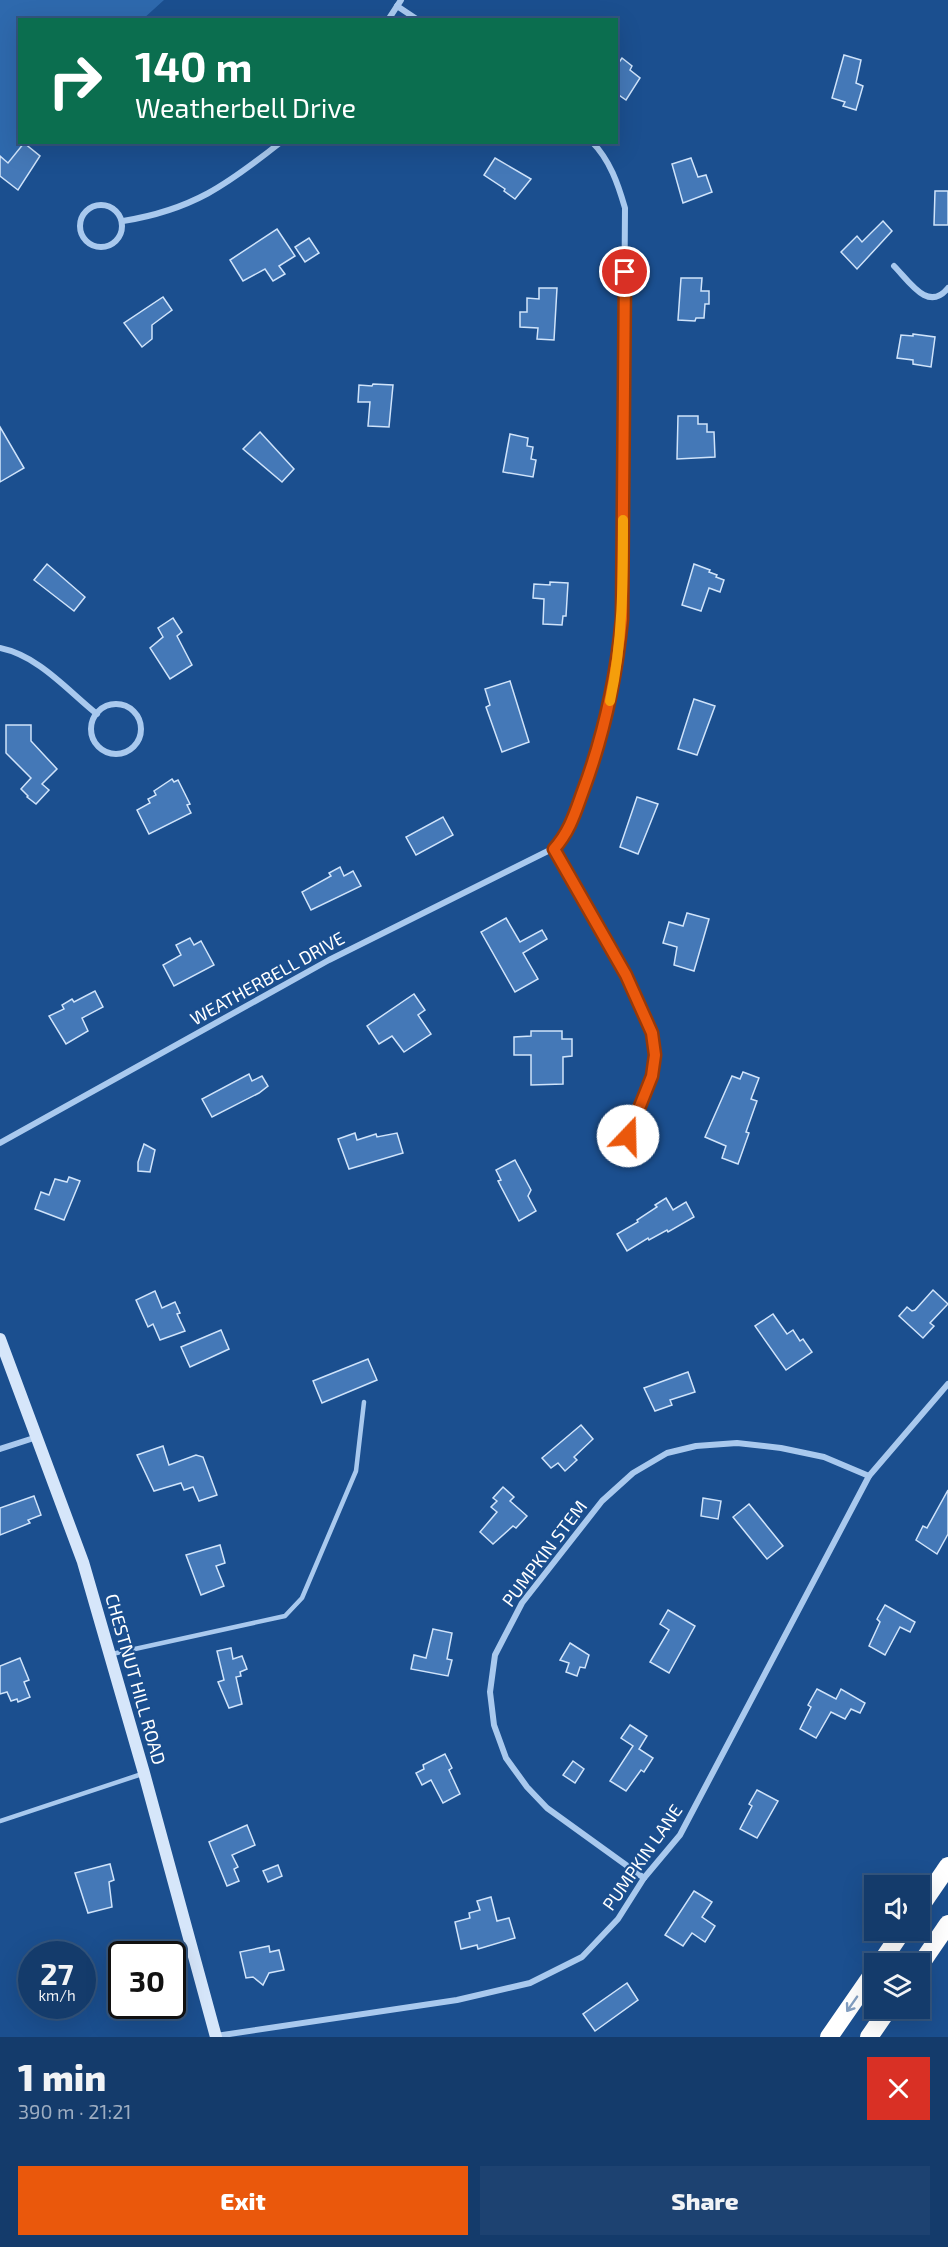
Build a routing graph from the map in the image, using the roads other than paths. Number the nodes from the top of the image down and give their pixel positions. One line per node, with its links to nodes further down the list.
1 (399, 3): 2 (street); 3 (street)
2 (389, 18)
3 (415, 18)
4 (278, 144): 6 (street)
5 (594, 144): 11 (street)
6 (123, 221): 6 (street)
7 (894, 266): 8 (street)
8 (948, 288)
9 (0, 648): 10 (street)
10 (97, 714): 10 (street)
11 (554, 849): 12 (street); 13 (street, WEATHERBELL DRIVE)
12 (628, 1136)
13 (0, 1143)
14 (0, 1339): 17 (main road, CHESTNUT HILL ROAD)
15 (948, 1384): 19 (street, PUMPKIN LANE)
16 (364, 1402): 20 (lane)
17 (38, 1436): 18 (street); 20 (main road, CHESTNUT HILL ROAD)
18 (0, 1449)
19 (868, 1476): 24 (street, PUMPKIN LANE); 24 (street, PUMPKIN STEM)
20 (110, 1655): 21 (main road, CHESTNUT HILL ROAD)
21 (144, 1773): 22 (lane); 30 (main road, CHESTNUT HILL ROAD)
22 (0, 1821)
23 (948, 1866): 25 (highway)
24 (644, 1878): 30 (street, PUMPKIN LANE)
25 (930, 1892)
26 (948, 1924): 27 (highway)
27 (928, 1953)
28 (864, 1986): 31 (highway, one-way to 31)
29 (881, 2019): 32 (highway)
30 (216, 2037)
31 (829, 2037)
32 (869, 2037)

